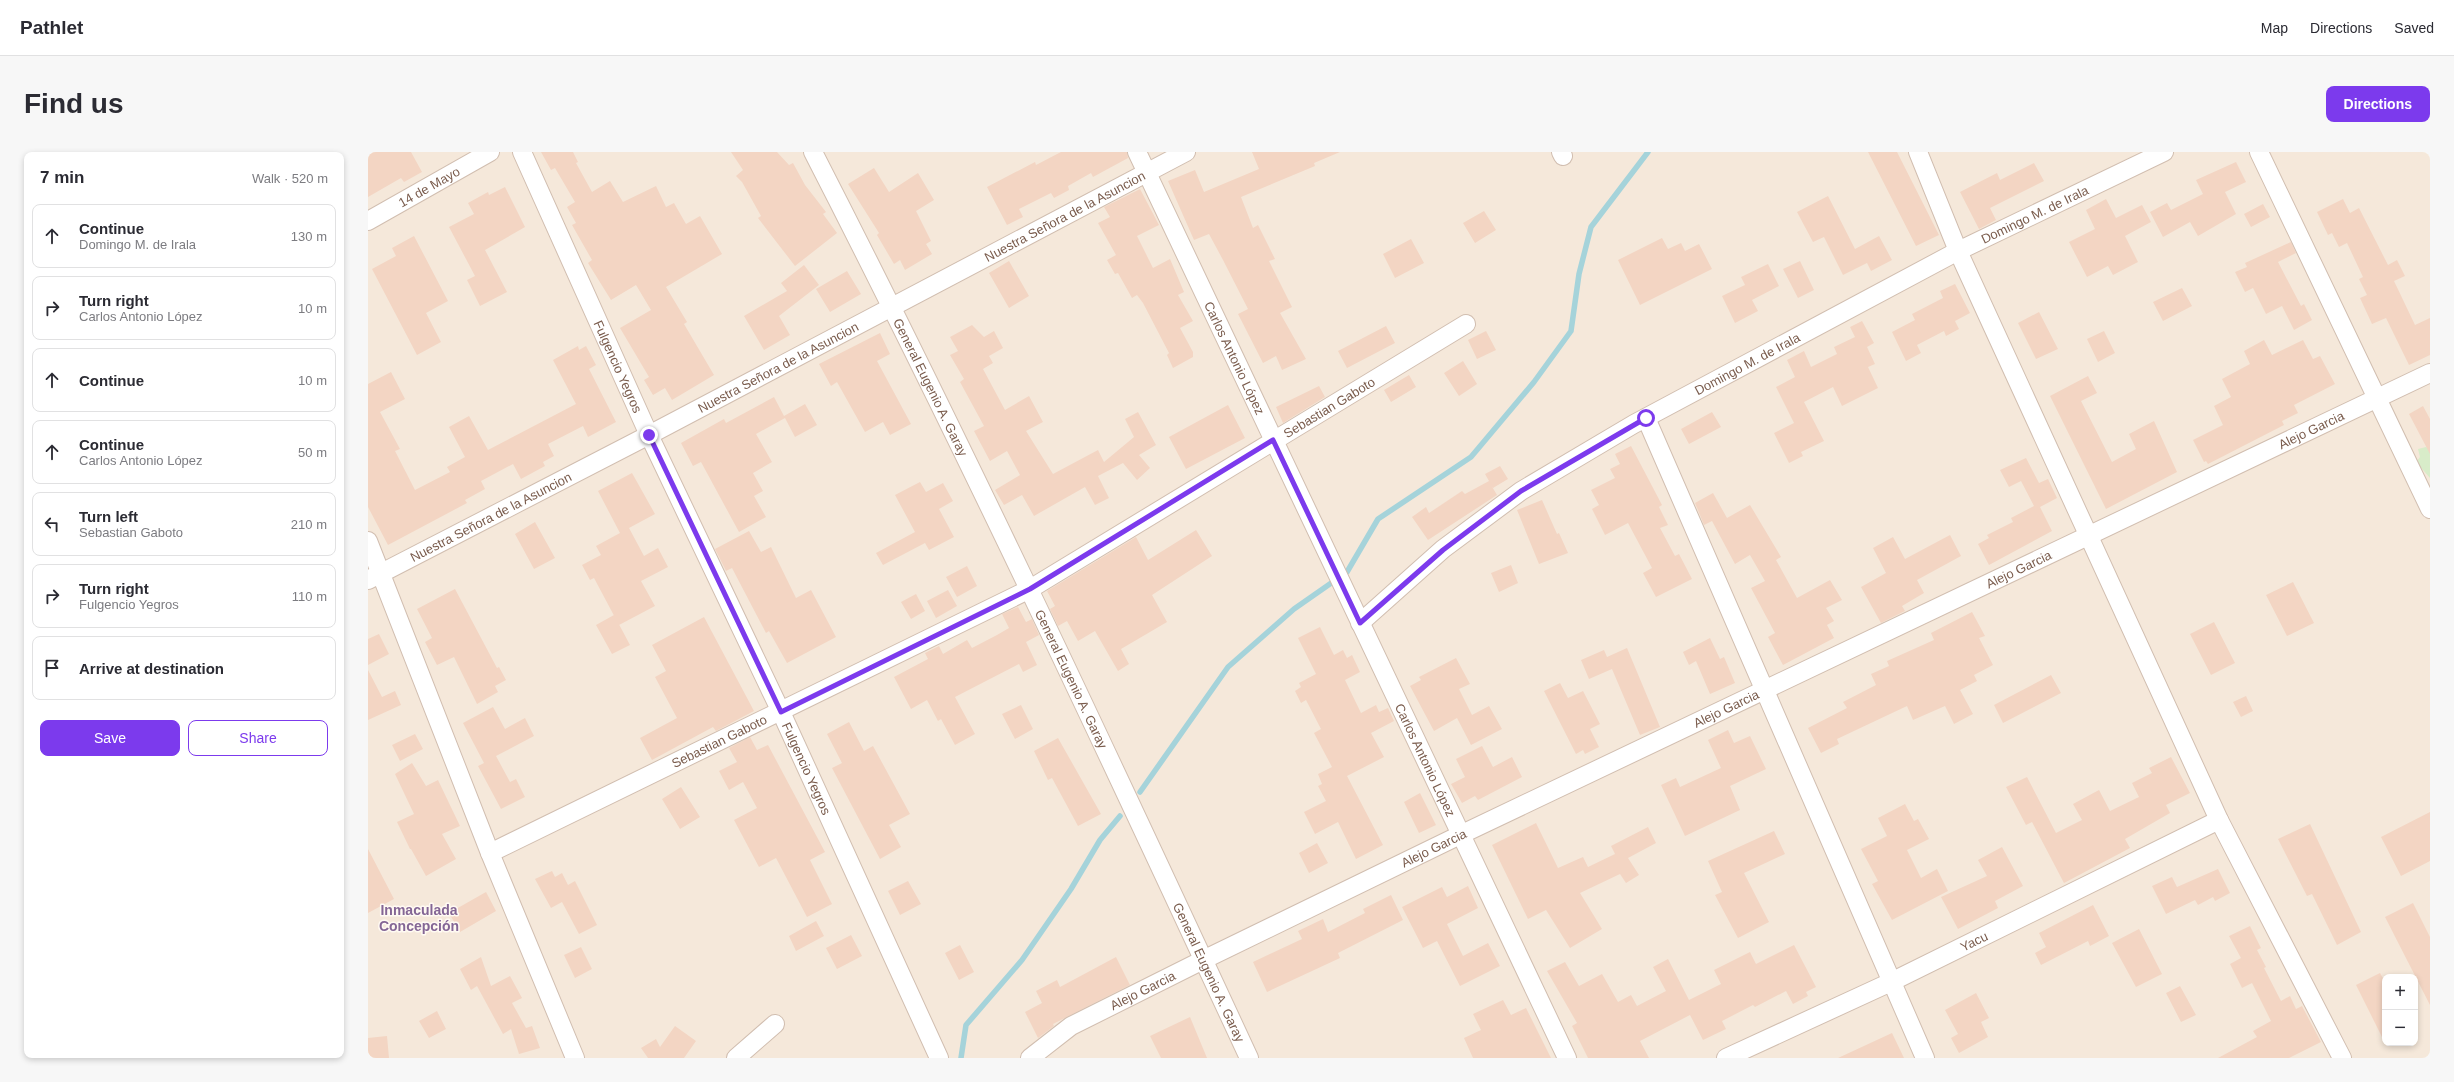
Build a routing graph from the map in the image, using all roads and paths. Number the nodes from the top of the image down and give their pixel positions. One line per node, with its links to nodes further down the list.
1 (490, 152): 10 (street, 14 de Mayo)
2 (522, 152): 17 (street, Fulgencio Yegros)
3 (813, 152): 12 (street, General Eugenio A. Garay)
4 (1137, 152): 9 (street, Carlos Antonio López)
5 (1186, 152): 9 (street, Nuestra Señora de la Asuncion)
6 (1918, 152): 11 (street)
7 (2164, 152): 11 (street, Domingo M. de Irala)
8 (2259, 152): 15 (street)
9 (1147, 172): 12 (street, Nuestra Señora de la Asuncion); 18 (street, Carlos Antonio López)
10 (368, 221)
11 (1958, 251): 16 (street, Domingo M. de Irala); 20 (street)
12 (892, 306): 17 (street, Nuestra Señora de la Asuncion); 23 (street, General Eugenio A. Garay)
13 (1466, 324): 18 (street, Sebastian Gaboto)
14 (2430, 373): 15 (street, Alejo Garcia)
15 (2378, 398): 19 (street); 20 (street, Alejo Garcia)
16 (1646, 418): 24 (street, Domingo M. de Irala); 25 (street)
17 (649, 435): 22 (street, Nuestra Señora de la Asuncion); 26 (street, Fulgencio Yegros)
18 (1273, 440): 23 (street, Sebastian Gaboto); 24 (street, Carlos Antonio López)
19 (2430, 509)
20 (2088, 536): 25 (street, Alejo Garcia); 27 (street)
21 (368, 541): 22 (street)
22 (374, 577): 29 (street)
23 (1030, 589): 26 (street, Sebastian Gaboto); 30 (street, General Eugenio A. Garay)
24 (1360, 623): 28 (street, Carlos Antonio López)
25 (1766, 690): 28 (street, Alejo Garcia); 31 (street)
26 (781, 712): 29 (street, Sebastian Gaboto); 35 (street, Fulgencio Yegros)
27 (2219, 820): 31 (street, Yacu); 41 (street)
28 (1460, 835): 30 (street, Alejo Garcia); 38 (street, Carlos Antonio López)
29 (490, 853): 33 (street)
30 (1203, 960): 36 (street, Alejo Garcia); 37 (street, General Eugenio A. Garay)
31 (1891, 982): 39 (street, Yacu); 40 (street)
32 (775, 1024): 34 (street)
33 (575, 1058)
34 (736, 1058)
35 (939, 1058)
36 (1030, 1058)
37 (1248, 1058)
38 (1567, 1058)
39 (1726, 1058)
40 (1925, 1058)
41 (2342, 1058)

